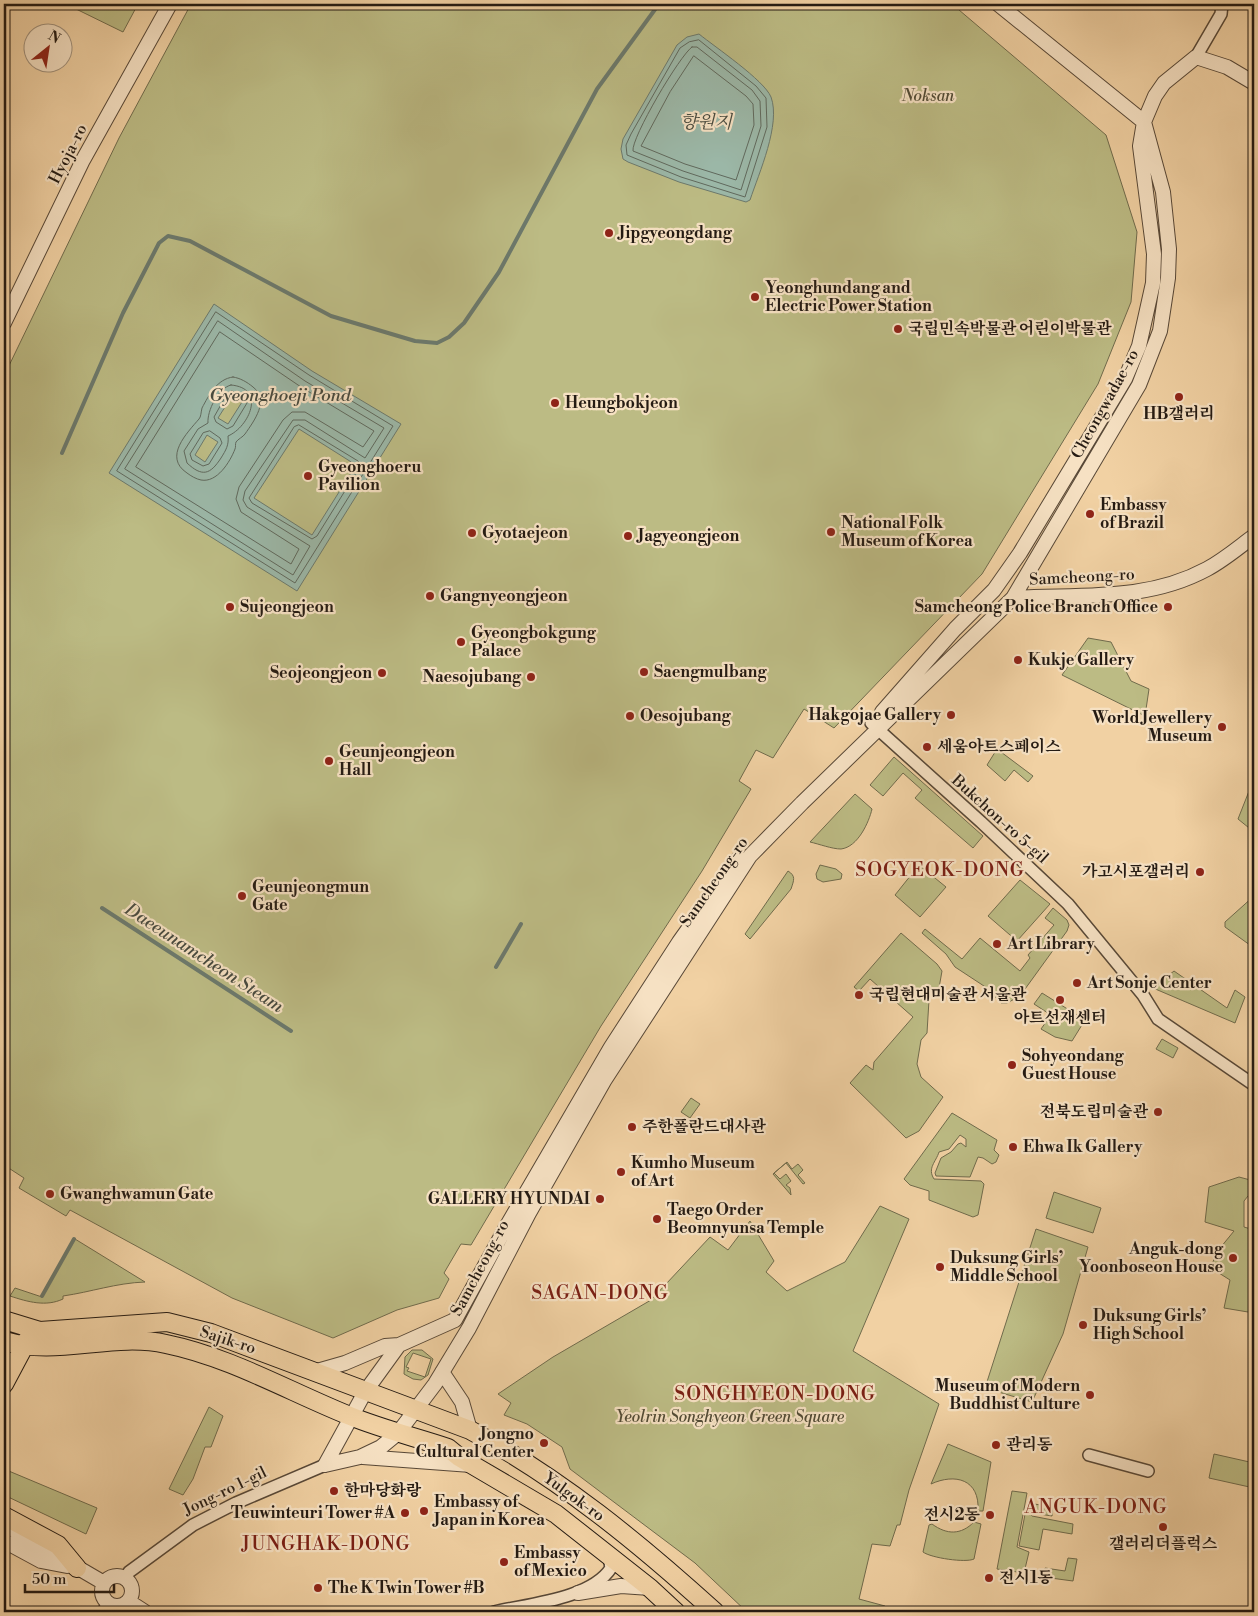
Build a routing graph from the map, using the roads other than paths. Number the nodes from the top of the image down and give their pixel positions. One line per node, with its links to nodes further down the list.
1 (170, 4): 7 (street, Hyoja-ro)
2 (998, 4): 6 (street)
3 (1222, 4): 4 (street)
4 (1196, 57): 5 (street); 6 (street)
5 (1254, 83)
6 (1144, 122): 9 (street, Cheongwadae-ro); 10 (street, Cheongwadae-ro)
7 (4, 324)
8 (1254, 536): 10 (street, Samcheong-ro)
9 (994, 590): 11 (street, Samcheong-ro)
10 (1013, 598): 11 (street, Samcheong-ro)
11 (874, 726): 12 (street, Bukchon-ro 5-gil); 16 (street, Samcheong-ro); 19 (street, Samcheong-ro)
12 (1254, 1085)
13 (10, 1323): 14 (main road, Sajik-ro); 15 (main road)
14 (33, 1330): 17 (main road); 18 (main road, Sajik-ro)
15 (5, 1344): 17 (main road, Sajik-ro)
16 (399, 1345): 18 (street, Samcheong-ro); 21 (street)
17 (25, 1346): 20 (main road); 23 (main road, Sajik-ro)
18 (317, 1371): 21 (main road, Sajik-ro)
19 (442, 1372): 22 (street, Samcheong-ro); 24 (street)
20 (4, 1384)
21 (365, 1392): 22 (main road, Sajik-ro); 23 (street)
22 (414, 1410): 24 (main road, Yulgok-ro); 25 (street, Samcheong-ro)
23 (351, 1417): 25 (main road, Sajik-ro); 28 (street)
24 (470, 1430): 45 (main road, Yulgok-ro)
25 (398, 1433): 27 (street, Samcheong-ro); 29 (main road, Yulgok-ro)
26 (1089, 1455): 30 (street)
27 (360, 1457): 28 (street); 29 (street)
28 (325, 1465): 36 (street, Jong-ro 1-gil)
29 (475, 1465): 34 (main road, Yulgok-ro)
30 (1148, 1471)
31 (4, 1516): 35 (main road)
32 (4, 1524): 35 (street)
33 (4, 1541): 35 (street)
34 (609, 1557): 38 (main road, Yulgok-ro); 39 (street)
35 (77, 1568): 37 (street)
36 (125, 1578): 37 (street, Jong-ro 1-gil); 40 (street)
37 (104, 1583): 41 (street)
38 (650, 1588): 39 (street); 44 (main road, Yulgok-ro)
39 (578, 1593): 43 (street)
40 (128, 1606): 41 (street); 42 (street)
41 (106, 1608)
42 (145, 1612)
43 (494, 1612)
44 (676, 1612)
45 (715, 1612)

